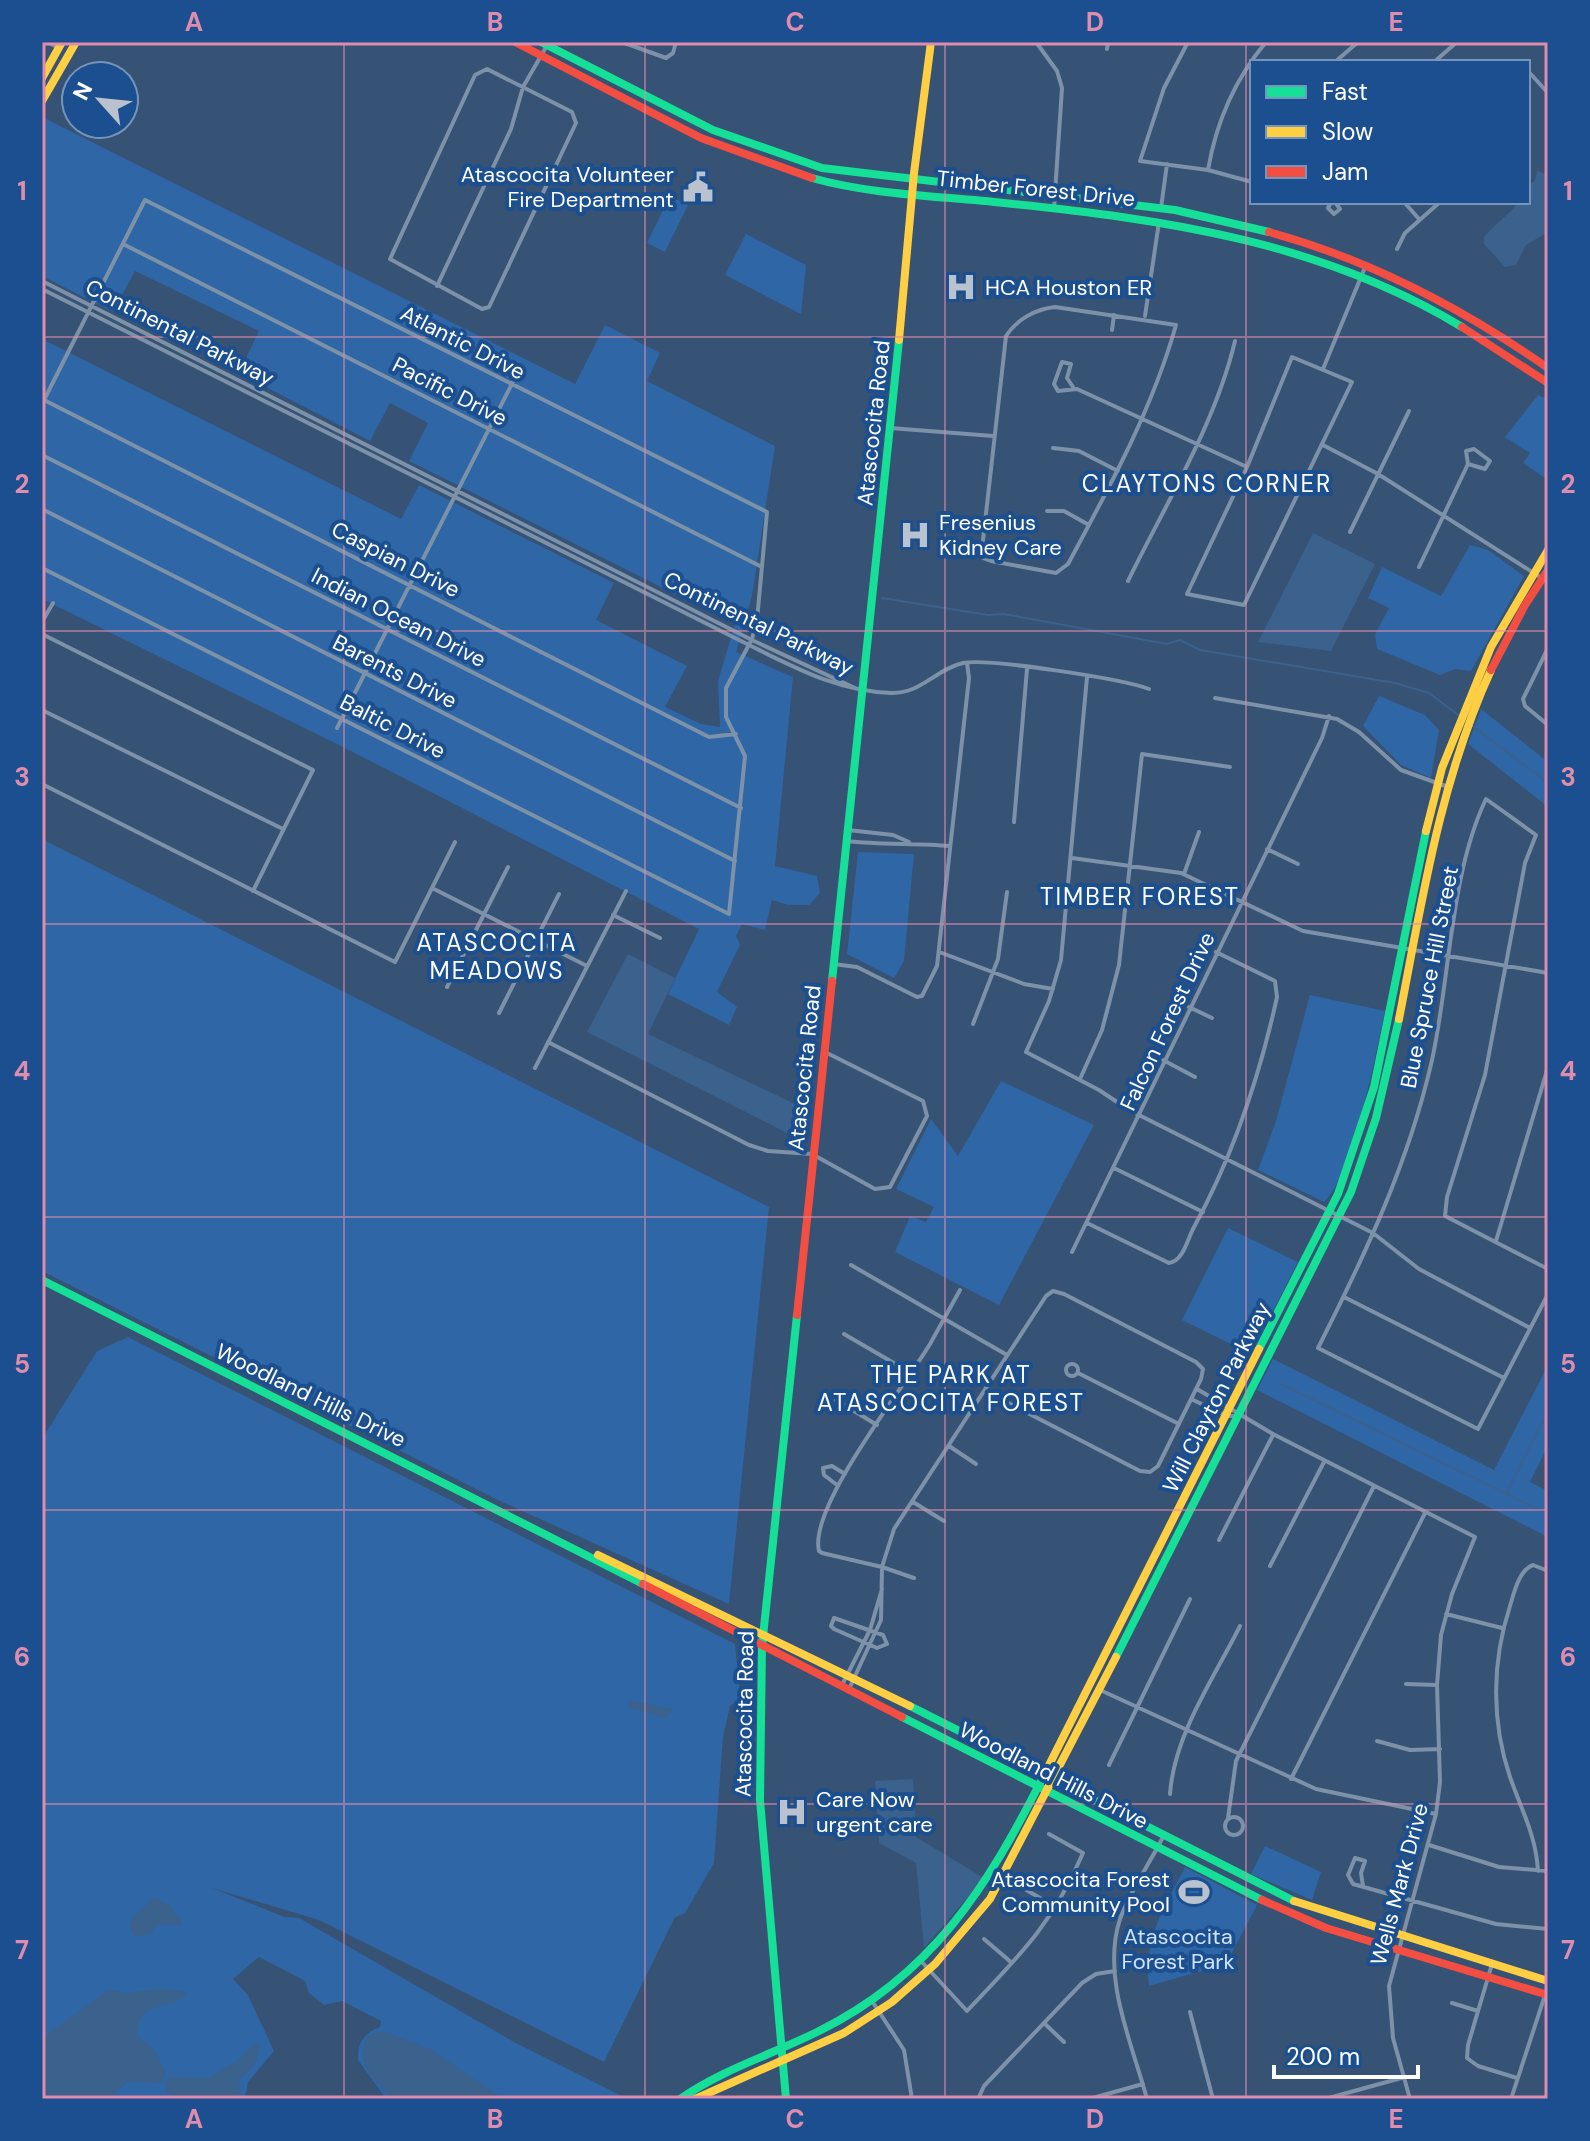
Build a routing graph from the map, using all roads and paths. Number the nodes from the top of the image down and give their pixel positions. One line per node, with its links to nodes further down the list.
1 (47, 42): 15 (street)
2 (70, 42): 18 (main road)
3 (76, 42): 18 (main road)
4 (515, 42): 17 (main road, Timber Forest Drive)
5 (622, 42): 6 (street)
6 (676, 42)
7 (931, 42): 31 (main road, Atascocita Road)
8 (1036, 42): 34 (street)
9 (1108, 42): 16 (street)
10 (1188, 42): 29 (street)
11 (1266, 42): 19 (street)
12 (1358, 42): 20 (street)
13 (1457, 42): 21 (street)
14 (546, 43): 17 (street); 31 (main road, Timber Forest Drive)
15 (61, 45): 24 (main road); 25 (main road)
16 (1107, 49)
17 (542, 56): 26 (street); 33 (main road, Timber Forest Drive)
18 (69, 59): 24 (main road)
19 (1253, 60)
20 (1337, 60)
21 (1436, 60)
22 (1250, 65): 30 (street)
23 (1530, 73): 27 (street)
24 (57, 76): 28 (main road)
25 (42, 78)
26 (523, 87): 46 (street); 46 (street); 46 (street)
27 (1548, 93)
28 (42, 101)
29 (1167, 164): 30 (street); 38 (street)
30 (1208, 170): 32 (street)
31 (913, 181): 33 (main road, Atascocita Road); 34 (main road, Timber Forest Drive)
32 (1250, 181)
33 (912, 193): 37 (main road, Timber Forest Drive); 65 (main road, Atascocita Road)
34 (1056, 196): 37 (street); 38 (main road, Timber Forest Drive)
35 (1406, 204): 39 (street)
36 (1438, 204): 39 (street)
37 (1054, 208): 40 (main road, Timber Forest Drive)
38 (1161, 208): 40 (main road); 43 (main road, Timber Forest Drive)
39 (1419, 219): 42 (street)
40 (1159, 220): 44 (main road, Timber Forest Drive); 53 (street)
41 (123, 244): 49 (street); 60 (street, Atlantic Drive); 66 (street, Pacific Drive)
42 (1397, 249)
43 (1366, 265): 44 (street); 48 (main road, Timber Forest Drive)
44 (1362, 276): 50 (main road, Timber Forest Drive); 57 (street)
45 (42, 281): 49 (street, Continental Parkway)
46 (437, 286)
47 (42, 289): 51 (street, Continental Parkway)
48 (1437, 298): 50 (main road); 56 (main road, Timber Forest Drive)
49 (91, 305): 51 (street); 76 (street, Continental Parkway)
50 (1431, 310): 59 (main road, Timber Forest Drive)
51 (88, 312): 62 (street); 76 (street, Continental Parkway)
52 (1114, 315): 53 (street); 54 (street); 67 (street)
53 (1144, 317): 64 (street)
54 (1112, 330)
55 (1235, 341): 68 (street)
56 (1548, 368)
57 (1323, 369): 69 (street); 73 (street)
58 (519, 370): 60 (street)
59 (1548, 383)
60 (512, 384): 66 (street); 83 (street, Atlantic Drive)
61 (1073, 387): 61 (street); 64 (street)
62 (43, 402): 88 (street, Caspian Drive)
63 (1409, 411): 75 (street)
64 (1143, 419): 68 (street); 74 (street)
65 (890, 428): 67 (street); 105 (main road, Atascocita Road)
66 (490, 429): 76 (street); 83 (street, Pacific Drive)
67 (993, 436): 80 (street)
68 (1195, 444): 73 (street); 87 (street)
69 (1323, 445): 73 (street); 75 (street)
70 (1053, 448): 74 (street)
71 (42, 455): 91 (street, Indian Ocean Drive)
72 (1468, 464): 72 (street); 79 (street)
73 (1247, 467)
74 (1118, 471): 80 (street)
75 (1378, 474): 79 (street); 81 (street)
76 (456, 493): 88 (street); 93 (street, Continental Parkway); 94 (street, Continental Parkway)
77 (42, 509): 100 (street, Barents Drive)
78 (1047, 511): 80 (street)
79 (1445, 516): 84 (street); 86 (street)
80 (1089, 525)
81 (1350, 532)
82 (1548, 550): 86 (main road, Will Clayton Parkway)
83 (762, 567): 93 (street)
84 (1419, 567)
85 (42, 568): 109 (street, Baltic Drive)
86 (1543, 575): 98 (main road, Will Clayton Parkway); 99 (main road, Will Clayton Parkway)
87 (1128, 581)
88 (410, 584): 91 (street); 112 (street, Caspian Drive)
89 (53, 603): 90 (street)
90 (42, 622)
91 (389, 629): 100 (street); 117 (street, Indian Ocean Drive)
92 (42, 634): 119 (street)
93 (752, 639): 94 (street); 102 (street, Continental Parkway)
94 (749, 645): 103 (street, Continental Parkway); 112 (street)
95 (1548, 648): 110 (street)
96 (967, 663): 97 (street); 105 (street); 125 (street)
97 (1027, 668): 101 (street); 118 (street)
98 (1481, 669): 99 (main road); 115 (main road, Will Clayton Parkway)
99 (1491, 673): 116 (main road, Will Clayton Parkway)
100 (366, 674): 109 (street); 128 (street, Barents Drive)
101 (1087, 677): 104 (street); 127 (street)
102 (836, 681): 103 (street); 105 (street, Continental Parkway)
103 (841, 688): 105 (street, Continental Parkway)
104 (1149, 689)
105 (861, 690): 120 (main road, Atascocita Road)
106 (1215, 698): 108 (street)
107 (42, 710): 119 (street)
108 (1329, 716): 115 (street); 126 (street, Falcon Forest Drive)
109 (342, 718): 111 (street); 128 (street, Baltic Drive)
110 (1548, 725)
111 (337, 728)
112 (736, 734): 117 (street)
113 (1230, 767): 129 (street)
114 (42, 784): 136 (street)
115 (1437, 784): 116 (street); 132 (main road, Will Clayton Parkway)
116 (1448, 787): 133 (main road, Will Clayton Parkway)
117 (741, 808): 128 (street)
118 (1014, 822)
119 (283, 829): 136 (street)
120 (847, 830): 122 (main road, Atascocita Road); 124 (street)
121 (1199, 832): 134 (street)
122 (846, 841): 124 (street); 149 (main road, Atascocita Road)
123 (455, 842): 135 (street)
124 (912, 843): 125 (street)
125 (950, 846): 147 (street)
126 (1267, 849): 130 (street); 140 (street, Falcon Forest Drive)
127 (1072, 858): 129 (street); 155 (street)
128 (735, 861)
129 (1130, 864): 134 (street); 167 (street)
130 (1298, 864)
131 (508, 867): 141 (street)
132 (1415, 872): 133 (main road); 145 (main road, Will Clayton Parkway)
133 (1426, 873): 145 (main road, Will Clayton Parkway)
134 (1184, 874): 140 (street)
135 (432, 888): 136 (street); 141 (street)
136 (253, 891)
137 (626, 891): 142 (street)
138 (1007, 892): 152 (street)
139 (559, 894): 144 (street)
140 (1241, 902): 145 (street); 146 (street, Falcon Forest Drive)
141 (484, 914): 144 (street); 154 (street)
142 (613, 915): 143 (street); 150 (street)
143 (660, 938)
144 (536, 940): 150 (street); 157 (street)
145 (1407, 950): 148 (street); 160 (main road, Will Clayton Parkway)
146 (1216, 952): 156 (street, Falcon Forest Drive); 173 (street)
147 (941, 953): 149 (street); 152 (street)
148 (1449, 956): 151 (street); 151 (street, Blue Spruce Hill Street); 179 (street, Blue Spruce Hill Street)
149 (833, 964): 162 (main road, Atascocita Road)
150 (587, 966): 161 (street)
151 (1505, 966): 153 (street); 180 (street)
152 (993, 973): 155 (street); 159 (street)
153 (1548, 973)
154 (447, 987)
155 (1053, 989): 167 (street)
156 (1189, 1007): 158 (street); 163 (street, Falcon Forest Drive)
157 (499, 1013)
158 (1212, 1018)
159 (973, 1024)
160 (1391, 1035): 170 (main road, Will Clayton Parkway); 171 (main road, Will Clayton Parkway)
161 (548, 1042): 165 (street); 172 (street)
162 (823, 1051): 172 (main road, Atascocita Road); 172 (street)
163 (1163, 1060): 166 (street); 169 (street, Falcon Forest Drive)
164 (1548, 1067): 168 (street)
165 (535, 1068)
166 (1195, 1077)
167 (1080, 1079): 169 (street)
168 (1547, 1079): 180 (street)
169 (1140, 1115): 173 (street); 174 (street, Falcon Forest Drive)
170 (1361, 1131): 171 (main road); 175 (main road, Will Clayton Parkway)
171 (1373, 1133): 177 (main road, Will Clayton Parkway)
172 (812, 1154): 231 (main road, Atascocita Road)
173 (1228, 1159): 175 (street); 176 (street)
174 (1114, 1168): 176 (street); 178 (street, Falcon Forest Drive)
175 (1329, 1210): 177 (street); 187 (main road, Will Clayton Parkway)
176 (1203, 1212): 178 (street)
177 (1338, 1216): 179 (street); 189 (main road, Will Clayton Parkway)
178 (1087, 1223): 181 (street, Falcon Forest Drive)
179 (1373, 1233): 188 (street, Blue Spruce Hill Street); 191 (street)
180 (1496, 1241): 183 (street)
181 (1072, 1252)
182 (851, 1265): 190 (street)
183 (1548, 1269)
184 (42, 1280): 218 (main road, Woodland Hills Drive)
185 (960, 1290): 190 (street)
186 (1548, 1294): 191 (street)
187 (1288, 1295): 189 (main road); 201 (main road, Will Clayton Parkway)
188 (1344, 1297): 196 (street); 196 (street, Blue Spruce Hill Street)
189 (1298, 1299): 202 (main road, Will Clayton Parkway)
190 (945, 1317): 193 (street); 194 (street)
191 (1530, 1328): 196 (street)
192 (844, 1334): 194 (street)
193 (1007, 1355): 197 (street); 198 (street)
194 (911, 1373): 204 (street)
195 (1078, 1373): 203 (street)
196 (1504, 1378)
197 (1197, 1389): 199 (street); 201 (street)
198 (985, 1391): 203 (street); 206 (street)
199 (1191, 1399): 201 (street); 203 (street)
200 (836, 1400): 204 (street)
201 (1230, 1411): 202 (street); 202 (street); 212 (main road, Will Clayton Parkway)
202 (1239, 1416): 205 (street); 214 (main road, Will Clayton Parkway)
203 (1179, 1424)
204 (877, 1425): 209 (street)
205 (1273, 1434): 207 (street); 217 (street)
206 (949, 1446): 208 (street); 213 (street)
207 (1324, 1461): 211 (street); 219 (street)
208 (976, 1464)
209 (845, 1474): 210 (street); 210 (street)
210 (838, 1486): 220 (street)
211 (1374, 1486): 215 (street); 247 (street)
212 (1185, 1499): 214 (main road); 224 (main road, Will Clayton Parkway)
213 (913, 1502): 216 (street); 220 (street)
214 (1195, 1504): 225 (main road, Will Clayton Parkway)
215 (1426, 1512): 227 (street, Wells Mark Drive); 250 (street)
216 (944, 1521)
217 (1219, 1540)
218 (563, 1541): 231 (main road, Woodland Hills Drive); 235 (main road, Woodland Hills Drive)
219 (1270, 1566)
220 (882, 1567): 222 (street); 223 (street)
221 (1548, 1571): 229 (street)
222 (914, 1578)
223 (883, 1583): 230 (street); 232 (street)
224 (1138, 1590): 225 (main road); 249 (main road, Will Clayton Parkway)
225 (1149, 1595): 240 (main road, Will Clayton Parkway)
226 (1190, 1599): 241 (street)
227 (1446, 1614): 229 (street); 238 (street, Wells Mark Drive)
228 (1240, 1626): 243 (street)
229 (1502, 1628): 261 (street)
230 (870, 1630): 232 (street); 233 (street); 233 (street)
231 (764, 1632): 235 (main road, Atascocita Road); 236 (main road, Woodland Hills Drive)
232 (876, 1633): 234 (street); 234 (street)
233 (863, 1643): 234 (street); 236 (street)
234 (870, 1645): 236 (street)
235 (762, 1646): 239 (main road, Woodland Hills Drive); 285 (main road, Atascocita Road)
236 (851, 1676): 239 (street); 242 (main road, Woodland Hills Drive)
237 (1406, 1684): 238 (street)
238 (1437, 1685): 246 (street, Wells Mark Drive)
239 (845, 1687): 244 (main road, Woodland Hills Drive)
240 (1100, 1690): 241 (street); 251 (main road, Will Clayton Parkway)
241 (1136, 1707): 243 (street); 248 (street)
242 (943, 1724): 244 (main road); 249 (main road, Woodland Hills Drive)
243 (1188, 1731): 247 (street); 254 (street)
244 (936, 1735): 252 (main road, Woodland Hills Drive)
245 (1377, 1741): 246 (street)
246 (1440, 1749): 255 (street, Wells Mark Drive)
247 (1239, 1755): 250 (street); 256 (street)
248 (1109, 1765)
249 (1043, 1775): 251 (main road, Woodland Hills Drive); 252 (main road, Will Clayton Parkway)
250 (1291, 1779): 255 (street)
251 (1054, 1781): 253 (main road, Will Clayton Parkway); 258 (main road, Woodland Hills Drive)
252 (1037, 1786): 253 (main road, Woodland Hills Drive); 263 (main road, Will Clayton Parkway)
253 (1048, 1792): 260 (main road, Woodland Hills Drive); 263 (main road, Will Clayton Parkway)
254 (1170, 1794)
255 (1436, 1814): 259 (street, Wells Mark Drive)
256 (1228, 1818): 256 (street)
257 (1049, 1834): 266 (street)
258 (1163, 1837): 260 (street); 268 (main road, Woodland Hills Drive)
259 (1429, 1845): 261 (street); 265 (street, Wells Mark Drive)
260 (1157, 1848): 270 (main road, Woodland Hills Drive); 275 (street)
261 (1538, 1871): 262 (street)
262 (1548, 1871)
263 (998, 1873): 266 (street); 271 (main road, Will Clayton Parkway); 274 (main road, Will Clayton Parkway)
264 (1363, 1886): 264 (street); 265 (street)
265 (1412, 1900): 267 (street); 268 (street, Wells Mark Drive)
266 (1057, 1908): 272 (street)
267 (1548, 1929)
268 (1401, 1937): 270 (street, Wells Mark Drive); 273 (main road, Woodland Hills Drive)
269 (984, 1939): 272 (street)
270 (1398, 1948): 276 (main road, Woodland Hills Drive); 287 (street, Wells Mark Drive)
271 (921, 1961): 274 (street); 278 (main road, Will Clayton Parkway)
272 (1012, 1963): 274 (street)
273 (1492, 1964): 276 (street); 277 (main road, Woodland Hills Drive)
274 (928, 1970): 280 (main road, Will Clayton Parkway)
275 (1115, 1971): 283 (street); 289 (street)
276 (1488, 1976): 277 (main road, Woodland Hills Drive); 281 (street)
277 (1547, 1989): 288 (street)
278 (872, 2001): 280 (street); 285 (main road, Will Clayton Parkway)
279 (1452, 2003): 281 (street)
280 (878, 2011): 286 (main road, Will Clayton Parkway); 293 (street)
281 (1478, 2011): 288 (street)
282 (1190, 2012): 297 (street)
283 (1044, 2023): 284 (street); 294 (street)
284 (1064, 2042)
285 (782, 2047): 286 (main road, Atascocita Road); 290 (main road, Will Clayton Parkway)
286 (783, 2059): 290 (main road, Will Clayton Parkway); 292 (main road, Atascocita Road)
287 (1405, 2077): 298 (street); 299 (street, Wells Mark Drive)
288 (1517, 2078): 300 (street)
289 (1143, 2084): 295 (street); 296 (street)
290 (692, 2097): 291 (main road, Will Clayton Parkway)
291 (680, 2099)
292 (786, 2099)
293 (912, 2099)
294 (978, 2099)
295 (1089, 2099)
296 (1147, 2099)
297 (1213, 2099)
298 (1325, 2099)
299 (1410, 2099)
300 (1511, 2099)

